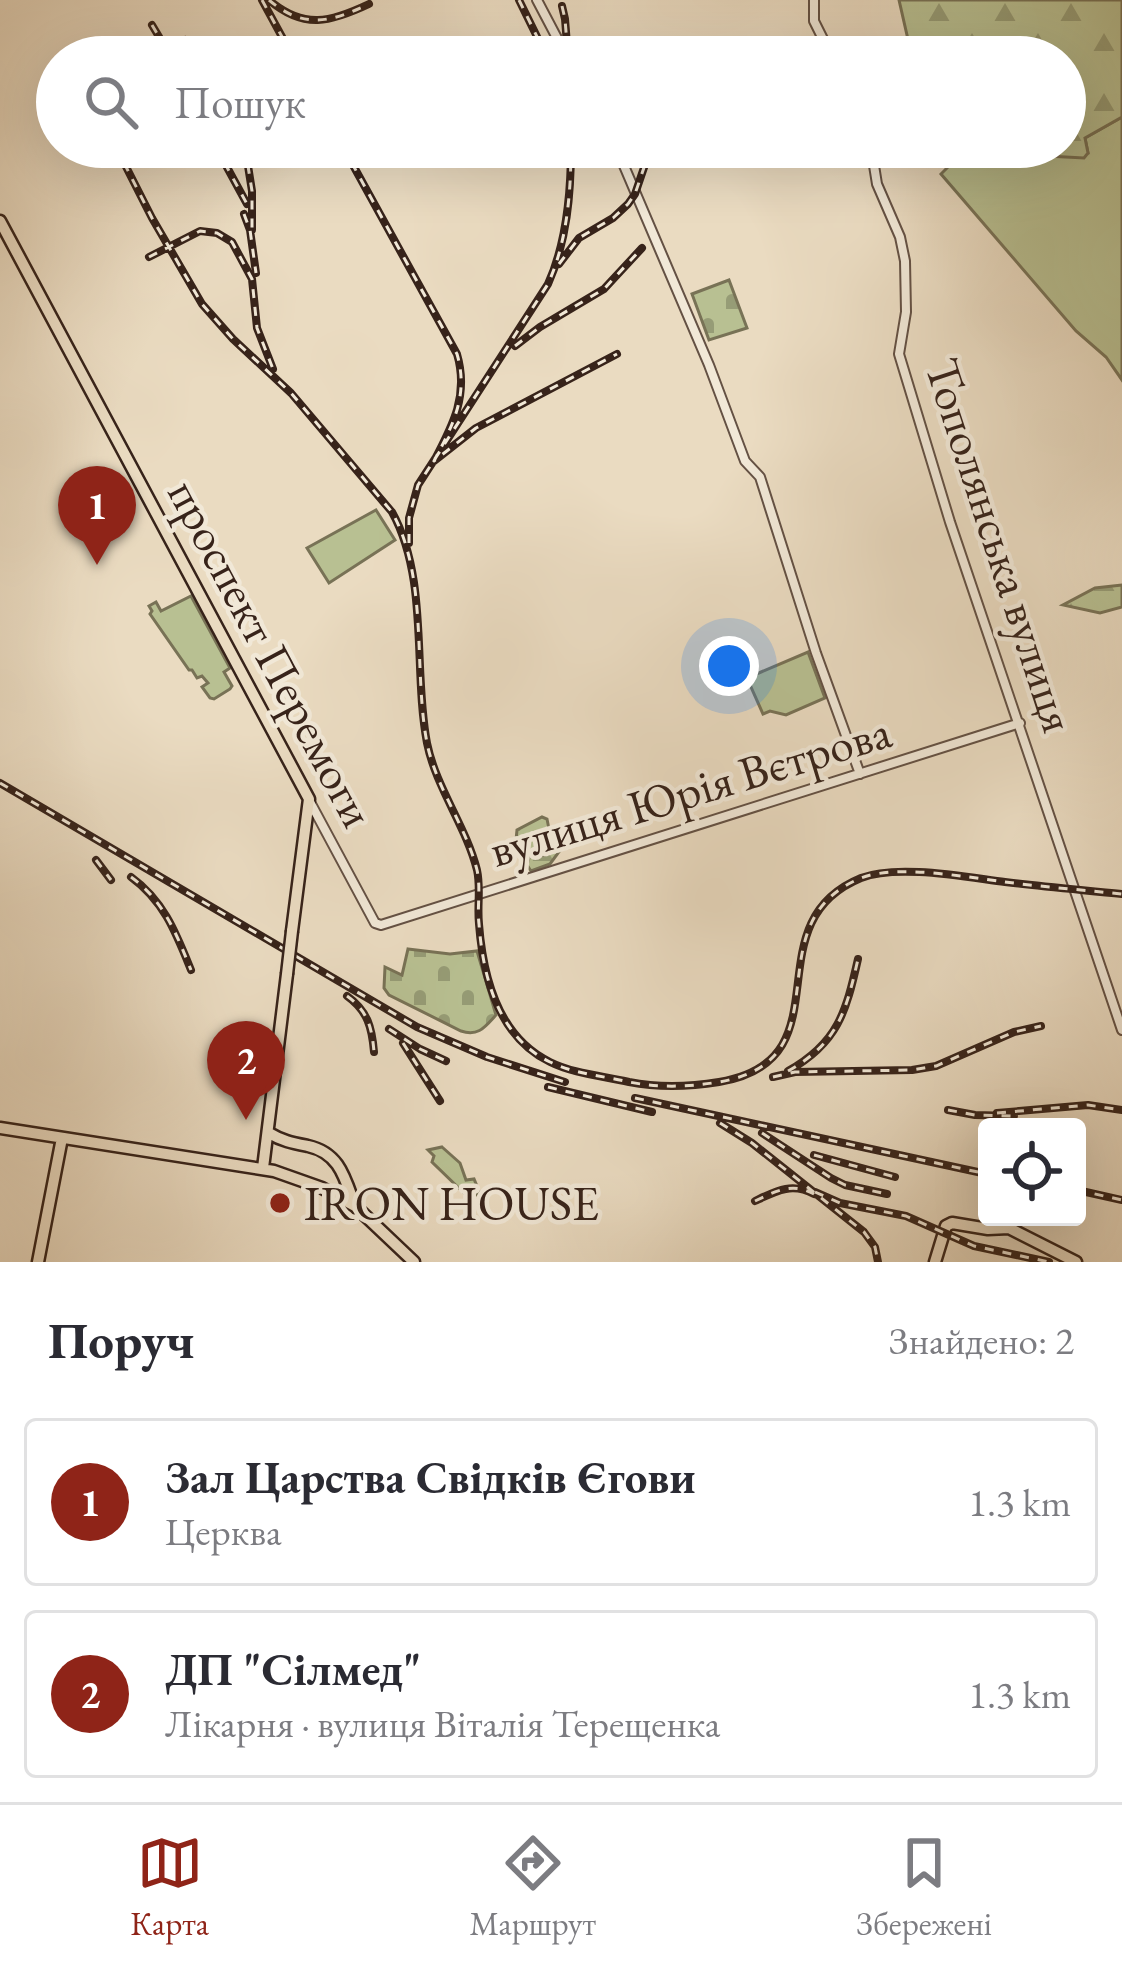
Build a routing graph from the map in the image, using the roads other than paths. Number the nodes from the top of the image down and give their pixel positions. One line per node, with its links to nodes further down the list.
1 (537, 0): 3 (street)
2 (814, 0): 4 (street)
3 (556, 36)
4 (822, 36)
5 (625, 168): 9 (street)
6 (874, 168): 8 (street, Тополянська вулиця)
7 (0, 221): 10 (main road, проспект Перемоги)
8 (1020, 723): 9 (street, вулиця Юрія Вєтрова); 14 (street, Тополянська вулиця)
9 (860, 774): 13 (street, вулиця Юрія Вєтрова)
10 (309, 799): 11 (street, проспект Перемоги); 12 (main road)
11 (330, 836): 12 (street); 13 (street, проспект Перемоги)
12 (305, 842): 16 (main road, bridge)
13 (381, 925)
14 (1122, 1030)
15 (0, 1129): 17 (main road)
16 (269, 1133): 18 (main road); 19 (main road)
17 (62, 1138): 18 (main road); 20 (main road)
18 (263, 1168): 19 (main road)
19 (356, 1206): 21 (main road)
20 (39, 1260)
21 (414, 1262)
22 (935, 1262): 23 (main road)
23 (1076, 1262)

